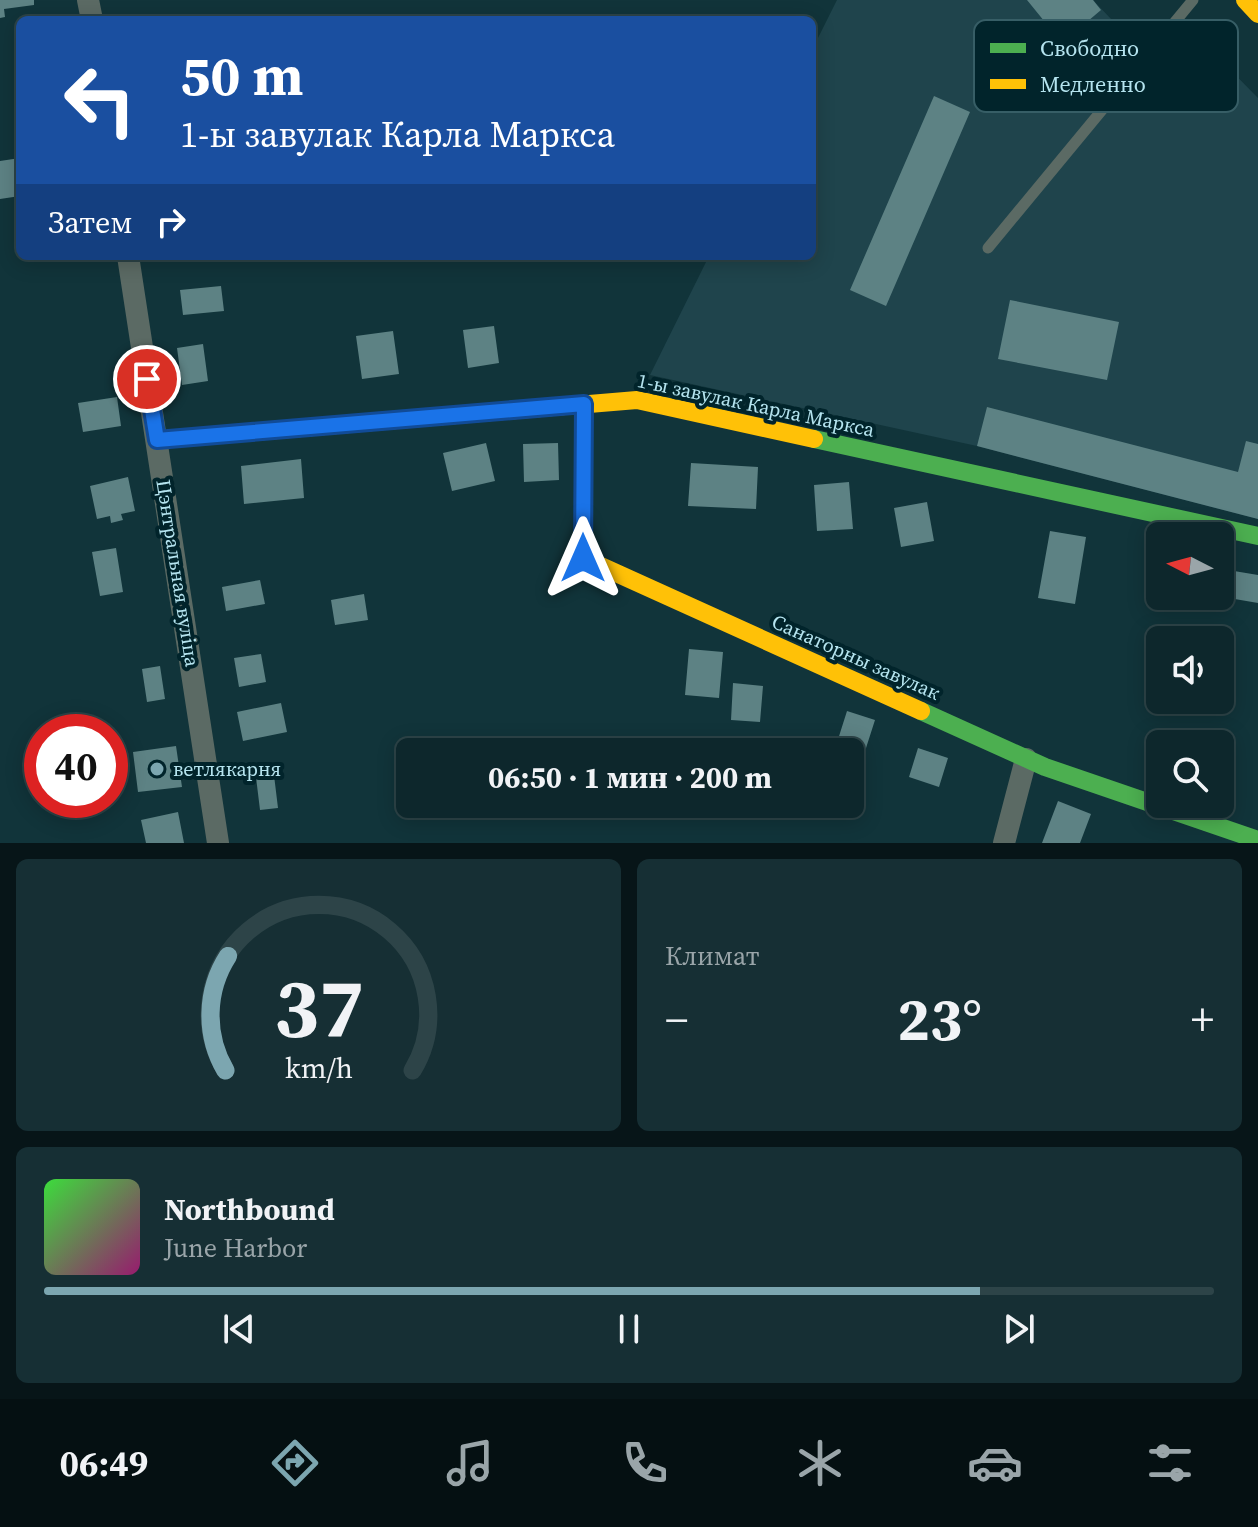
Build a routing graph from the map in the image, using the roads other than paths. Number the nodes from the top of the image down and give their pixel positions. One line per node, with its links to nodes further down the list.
1 (1193, 0): 4 (lane)
2 (1245, 0): 3 (street)
3 (1258, 14)
4 (1176, 20)
5 (1100, 112): 6 (lane)
6 (988, 248)
7 (129, 260): 9 (street, Цэнтральная вуліца)
8 (584, 404): 9 (street, 1-ы завулак Карла Маркса); 10 (street, 1-ы завулак Карла Маркса); 11 (street, Санаторны завулак)
9 (157, 440): 13 (street, Цэнтральная вуліца)
10 (1258, 536)
11 (1026, 759): 12 (street, Санаторны завулак); 14 (street)
12 (1258, 840)
13 (218, 843)
14 (1004, 843)

